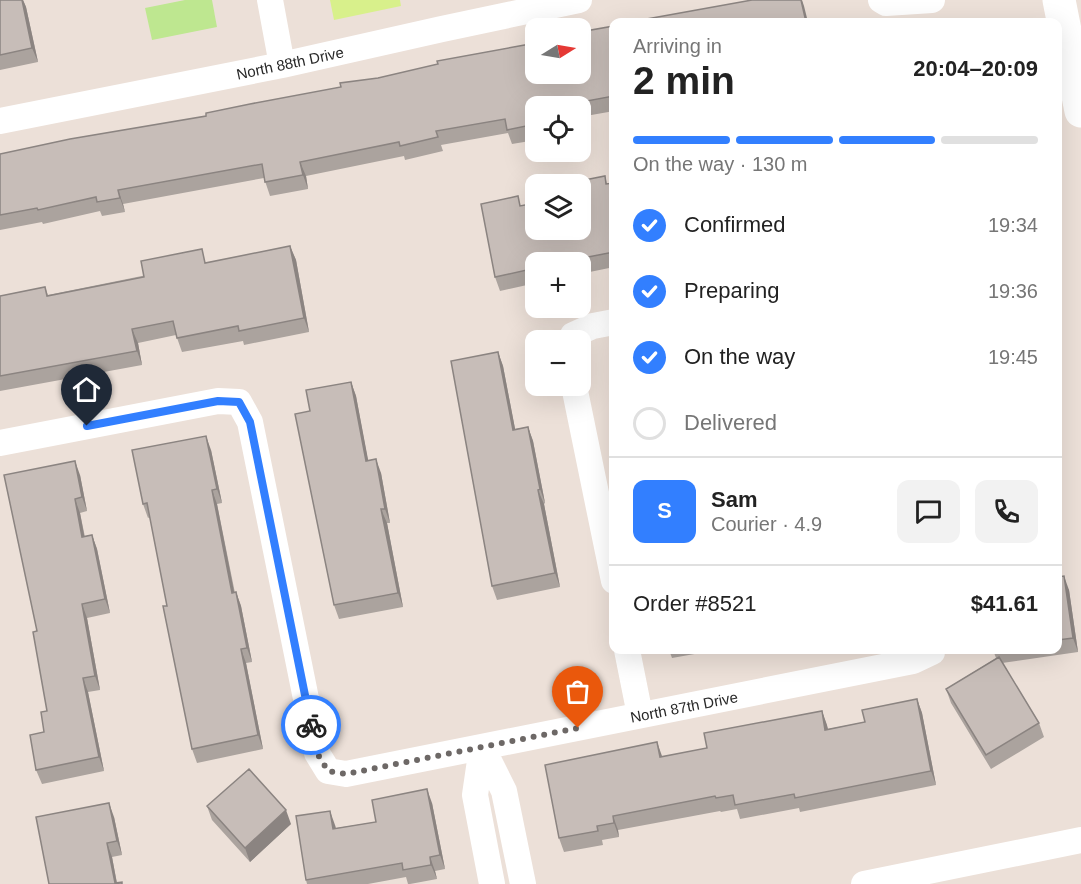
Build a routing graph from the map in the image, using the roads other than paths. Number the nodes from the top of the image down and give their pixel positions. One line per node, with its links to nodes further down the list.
1 (270, 0): 6 (street)
2 (579, 0): 6 (street, North 88th Drive)
3 (932, 0): 5 (street)
4 (1059, 0): 7 (main road)
5 (885, 1)
6 (282, 65): 8 (street, North 88th Drive)
7 (1081, 111)
8 (0, 121)
9 (609, 323): 10 (street)
10 (586, 330)
11 (576, 396): 13 (street)
12 (0, 443): 17 (street, North 87th Drive)
13 (609, 557)
14 (628, 654): 16 (street)
15 (925, 654): 16 (street, North 87th Drive)
16 (640, 715): 17 (street, North 87th Drive)
17 (482, 747): 19 (street); 20 (street)
18 (1081, 840): 21 (street)
19 (492, 884)
20 (523, 884)
21 (864, 884)

